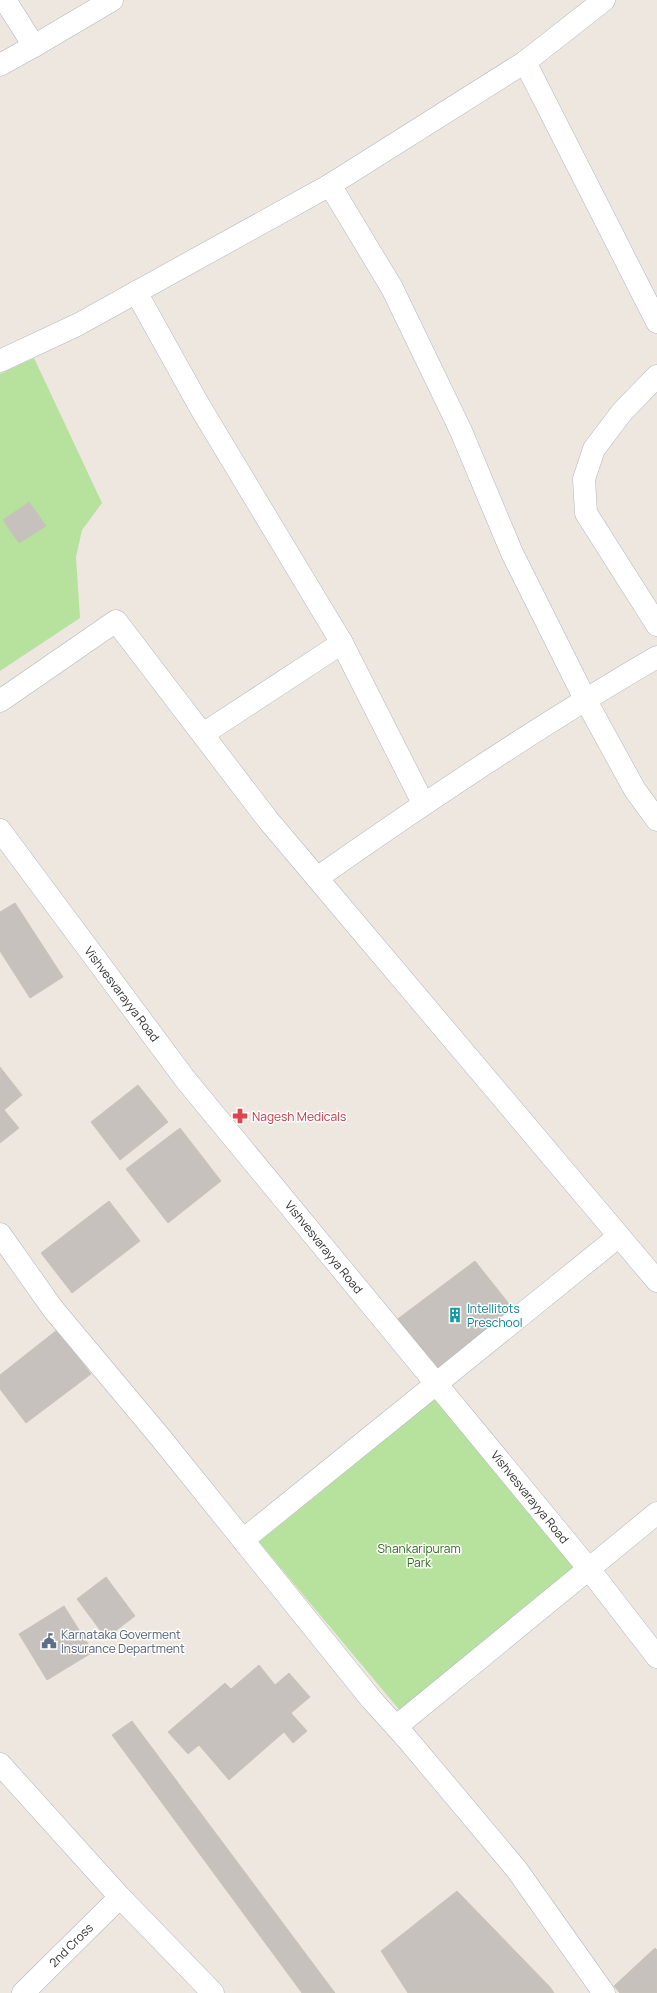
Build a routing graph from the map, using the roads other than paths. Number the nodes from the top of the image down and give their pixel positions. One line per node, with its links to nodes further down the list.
1 (5, 0): 4 (street)
2 (112, 0): 4 (street)
3 (604, 0): 5 (street)
4 (34, 46): 6 (street)
5 (525, 62): 7 (street); 9 (street)
6 (0, 65)
7 (330, 185): 8 (street); 15 (street)
8 (136, 292): 10 (street); 13 (street)
9 (657, 322)
10 (0, 361)
11 (657, 376): 12 (street)
12 (657, 625)
13 (342, 643): 17 (street); 18 (street)
14 (657, 657): 15 (street)
15 (584, 699): 18 (street); 19 (street)
16 (0, 701): 17 (street)
17 (203, 734): 21 (street)
18 (423, 804): 21 (street)
19 (657, 820)
20 (0, 830): 25 (street, Vishvesvarayya Road)
21 (317, 878): 23 (street)
22 (0, 1234): 27 (street)
23 (619, 1236): 24 (street); 25 (street)
24 (657, 1281)
25 (436, 1384): 27 (street); 28 (street, Vishvesvarayya Road)
26 (657, 1513): 28 (street)
27 (243, 1540): 30 (street)
28 (588, 1569): 29 (street, Vishvesvarayya Road); 30 (street)
29 (657, 1657)
30 (397, 1726): 35 (street)
31 (0, 1764): 32 (street)
32 (120, 1897): 33 (street, 2nd Cross); 34 (street)
33 (22, 1993)
34 (213, 1993)
35 (604, 1993)

